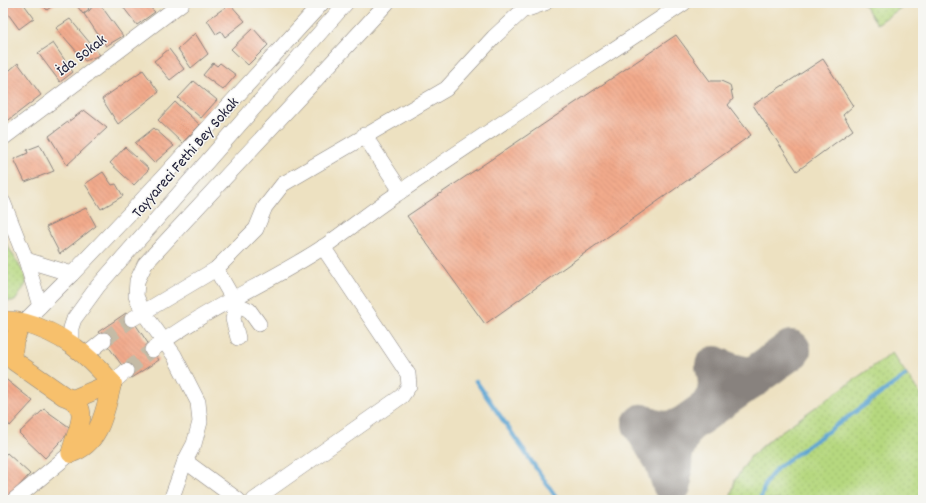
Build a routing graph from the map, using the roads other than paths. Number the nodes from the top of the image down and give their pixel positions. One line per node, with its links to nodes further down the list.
1 (182, 3): 8 (street, İda Sokak)
2 (346, 3): 24 (street, Tayyareci Fethi Bey Sokak)
3 (387, 3): 17 (street)
4 (545, 3): 7 (street)
5 (684, 3): 9 (street)
6 (314, 6): 14 (street, Tayyareci Fethi Bey Sokak)
7 (364, 135): 9 (street); 13 (street)
8 (3, 138)
9 (401, 191): 11 (street)
10 (3, 202): 12 (street)
11 (323, 247): 15 (street); 34 (street)
12 (26, 260): 14 (street); 16 (street)
13 (216, 268): 15 (street); 17 (street)
14 (72, 274): 16 (street, Tayyareci Fethi Bey Sokak)
15 (234, 301): 20 (street); 21 (street); 23 (street)
16 (40, 306): 19 (street, Tayyareci Fethi Bey Sokak)
17 (137, 316): 23 (street)
18 (3, 320): 19 (main road)
19 (23, 322): 24 (main road); 26 (main road)
20 (259, 324)
21 (238, 338)
22 (104, 340): 24 (street)
23 (164, 340): 25 (street); 30 (street)
24 (79, 350): 27 (main road)
25 (152, 350)
26 (9, 357): 28 (main road)
27 (119, 377): 28 (main road); 29 (main road)
28 (74, 399): 29 (main road)
29 (71, 453): 31 (street)
30 (185, 461): 32 (street); 33 (street)
31 (14, 500)
32 (171, 500)
33 (238, 500)
34 (254, 500)

